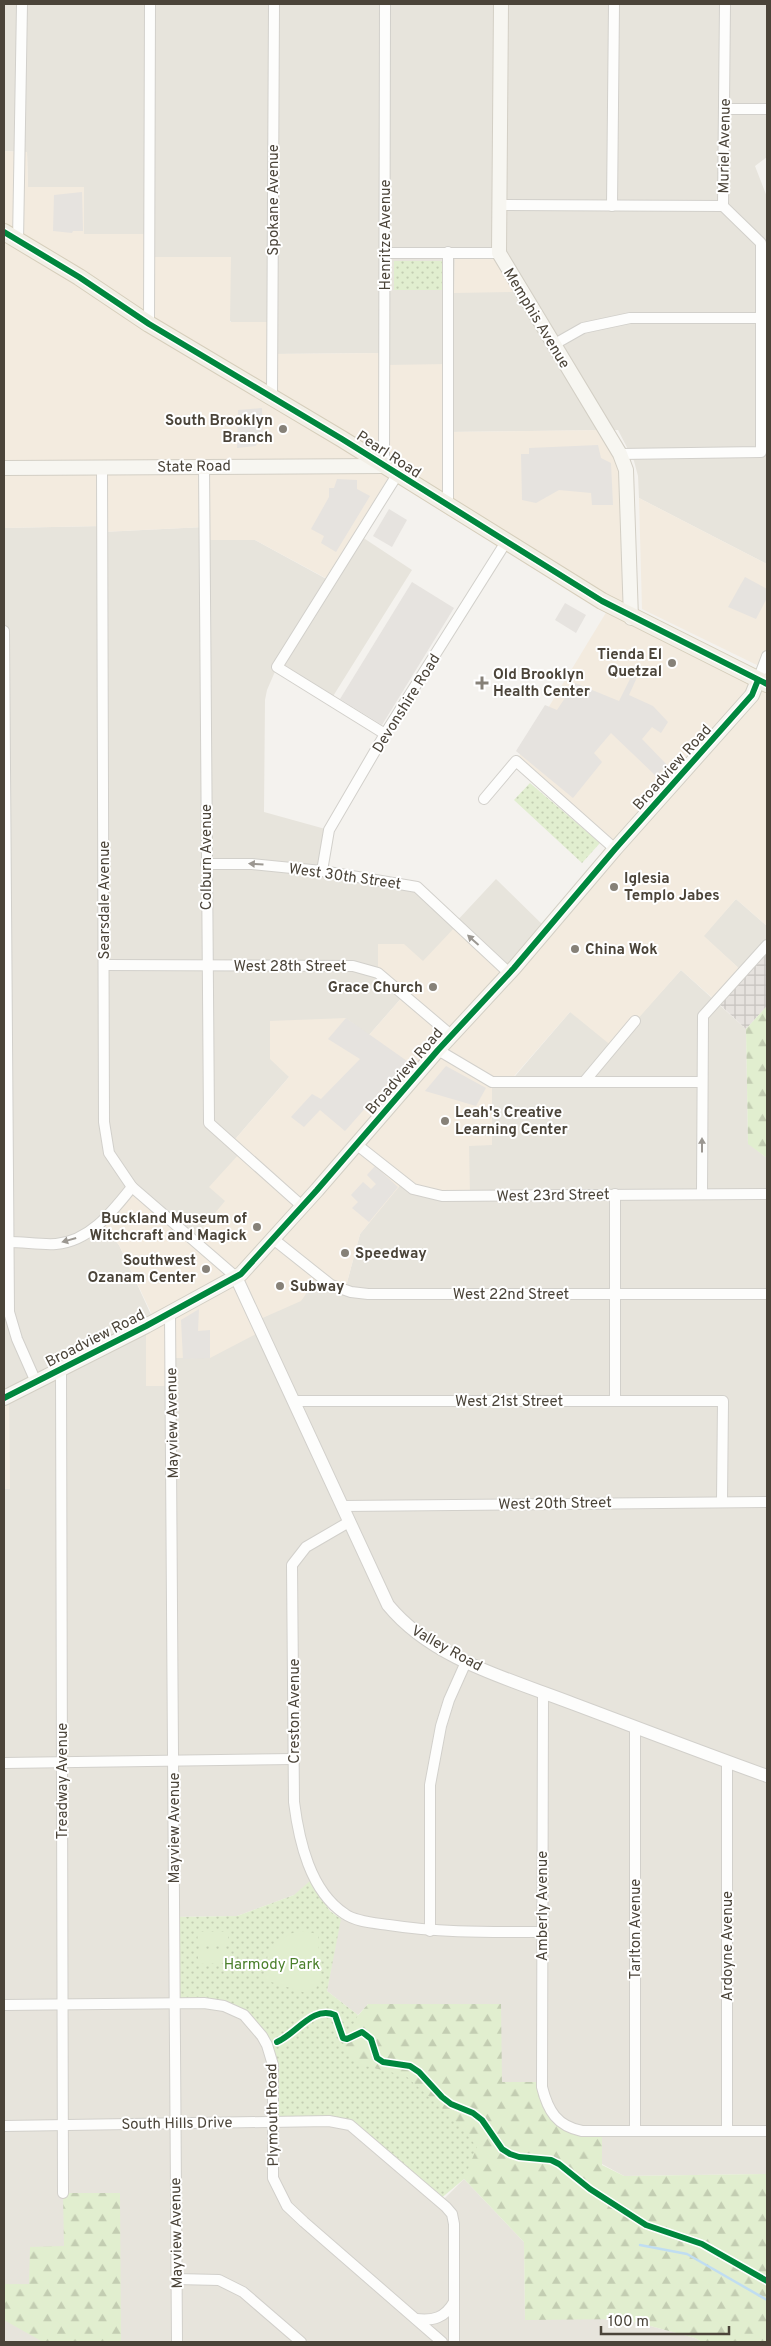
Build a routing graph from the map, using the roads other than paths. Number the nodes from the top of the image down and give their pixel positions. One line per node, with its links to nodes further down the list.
1 (22, 4): 13 (street)
2 (150, 4): 18 (street)
3 (274, 4): 20 (street, Spokane Avenue)
4 (385, 4): 16 (street, Henritze Avenue)
5 (500, 4): 10 (main road, Memphis Avenue)
6 (614, 4): 11 (street)
7 (725, 4): 8 (street, Muriel Avenue)
8 (724, 109): 9 (street); 12 (street, Muriel Avenue)
9 (767, 109)
10 (499, 205): 11 (street); 15 (main road, Memphis Avenue)
11 (612, 206): 12 (street)
12 (723, 206): 17 (street, Muriel Avenue)
13 (11, 236): 18 (main road, Pearl Road)
14 (448, 252): 15 (street); 16 (street); 26 (street)
15 (499, 252): 19 (main road, Memphis Avenue)
16 (385, 253): 25 (street, Henritze Avenue)
17 (764, 318): 19 (street); 21 (street, Muriel Avenue)
18 (149, 324): 20 (main road, Pearl Road)
19 (553, 345): 21 (main road, Memphis Avenue)
20 (272, 396): 25 (main road, Pearl Road)
21 (620, 454): 28 (main road, Memphis Avenue)
22 (204, 465): 24 (main road, State Road); 25 (main road, State Road); 35 (street, Colburn Avenue)
23 (4, 468): 24 (main road, State Road)
24 (102, 468): 39 (street, Searsdale Avenue)
25 (391, 470): 26 (main road, Pearl Road); 32 (street)
26 (448, 505): 27 (main road, Pearl Road)
27 (506, 542): 28 (main road, Pearl Road); 32 (street, Devonshire Road)
28 (630, 618): 31 (main road, Pearl Road)
29 (4, 631): 36 (street)
30 (767, 656): 31 (street, Broadview Road)
31 (762, 682): 34 (main road, Broadview Road)
32 (386, 734): 37 (street, Devonshire Road)
33 (484, 799): 34 (street)
34 (615, 849): 41 (main road, Broadview Road)
35 (206, 864): 37 (street, West 30th Street, one-way to 35); 40 (street, Colburn Avenue)
36 (5, 866): 54 (street)
37 (322, 871): 41 (street, West 30th Street, one-way to 37)
38 (767, 945): 46 (street)
39 (104, 965): 40 (street, West 28th Street); 48 (street, Searsdale Avenue)
40 (207, 966): 43 (street, West 28th Street); 52 (street, Colburn Avenue)
41 (509, 973): 43 (main road, Broadview Road)
42 (635, 1021): 45 (street)
43 (452, 1035): 44 (main road, Broadview Road)
44 (438, 1050): 45 (street); 47 (main road, Broadview Road)
45 (584, 1082): 46 (street)
46 (702, 1082): 50 (street, one-way to 46)
47 (356, 1144): 49 (street, West 23rd Street); 52 (main road, Broadview Road)
48 (132, 1187): 54 (street, one-way to 54); 55 (street, Searsdale Avenue)
49 (615, 1194): 50 (street, West 23rd Street); 56 (street)
50 (702, 1194): 51 (street, West 23rd Street)
51 (767, 1194)
52 (302, 1206): 53 (main road, Broadview Road)
53 (272, 1238): 55 (main road, Broadview Road); 56 (street, West 22nd Street)
54 (9, 1242): 60 (street)
55 (236, 1277): 58 (main road, Broadview Road); 62 (street, Valley Road)
56 (615, 1294): 57 (street, West 22nd Street); 63 (street)
57 (767, 1294)
58 (170, 1313): 59 (main road, Broadview Road); 72 (street, Mayview Avenue)
59 (61, 1369): 60 (main road, Broadview Road); 74 (street, Treadway Avenue)
60 (36, 1382): 61 (main road, Broadview Road)
61 (4, 1398)
62 (295, 1401): 63 (street, West 21st Street); 66 (street, Valley Road)
63 (615, 1401): 64 (street, West 21st Street)
64 (722, 1501): 65 (street, West 20th Street); 66 (street, West 20th Street)
65 (767, 1502)
66 (342, 1506): 67 (street, Valley Road)
67 (349, 1522): 68 (street, Valley Road); 71 (street, Creston Avenue)
68 (466, 1662): 69 (street, Valley Road); 77 (street)
69 (544, 1692): 70 (street, Valley Road); 78 (street, Amberly Avenue)
70 (635, 1727): 73 (street, Valley Road); 86 (street, Tarlton Avenue)
71 (294, 1759): 72 (street); 77 (street, Creston Avenue)
72 (174, 1760): 74 (street); 81 (street, Mayview Avenue)
73 (727, 1761): 76 (street, Valley Road); 87 (street, Ardoyne Avenue)
74 (61, 1762): 75 (street); 80 (street, Treadway Avenue)
75 (4, 1763)
76 (767, 1776)
77 (430, 1931): 78 (street)
78 (542, 1932): 86 (street, Amberly Avenue)
79 (4, 2005): 80 (street, Plymouth Road)
80 (64, 2005): 81 (street, Plymouth Road); 84 (street, Treadway Avenue)
81 (174, 2005): 82 (street, Plymouth Road); 83 (street, Mayview Avenue)
82 (272, 2122): 83 (street, South Hills Drive); 91 (street, South Hills Drive); 92 (street, Plymouth Road)
83 (175, 2123): 84 (street, South Hills Drive); 90 (street, Mayview Avenue)
84 (63, 2125): 85 (street, South Hills Drive); 89 (street, Treadway Avenue)
85 (4, 2126)
86 (635, 2130): 87 (street)
87 (727, 2131): 88 (street)
88 (767, 2131)
89 (63, 2193)
90 (177, 2279): 93 (street, Mayview Avenue); 94 (street)
91 (454, 2302): 92 (street); 96 (street)
92 (416, 2320): 95 (street, Plymouth Road)
93 (177, 2342)
94 (300, 2342)
95 (442, 2342)
96 (454, 2342)

